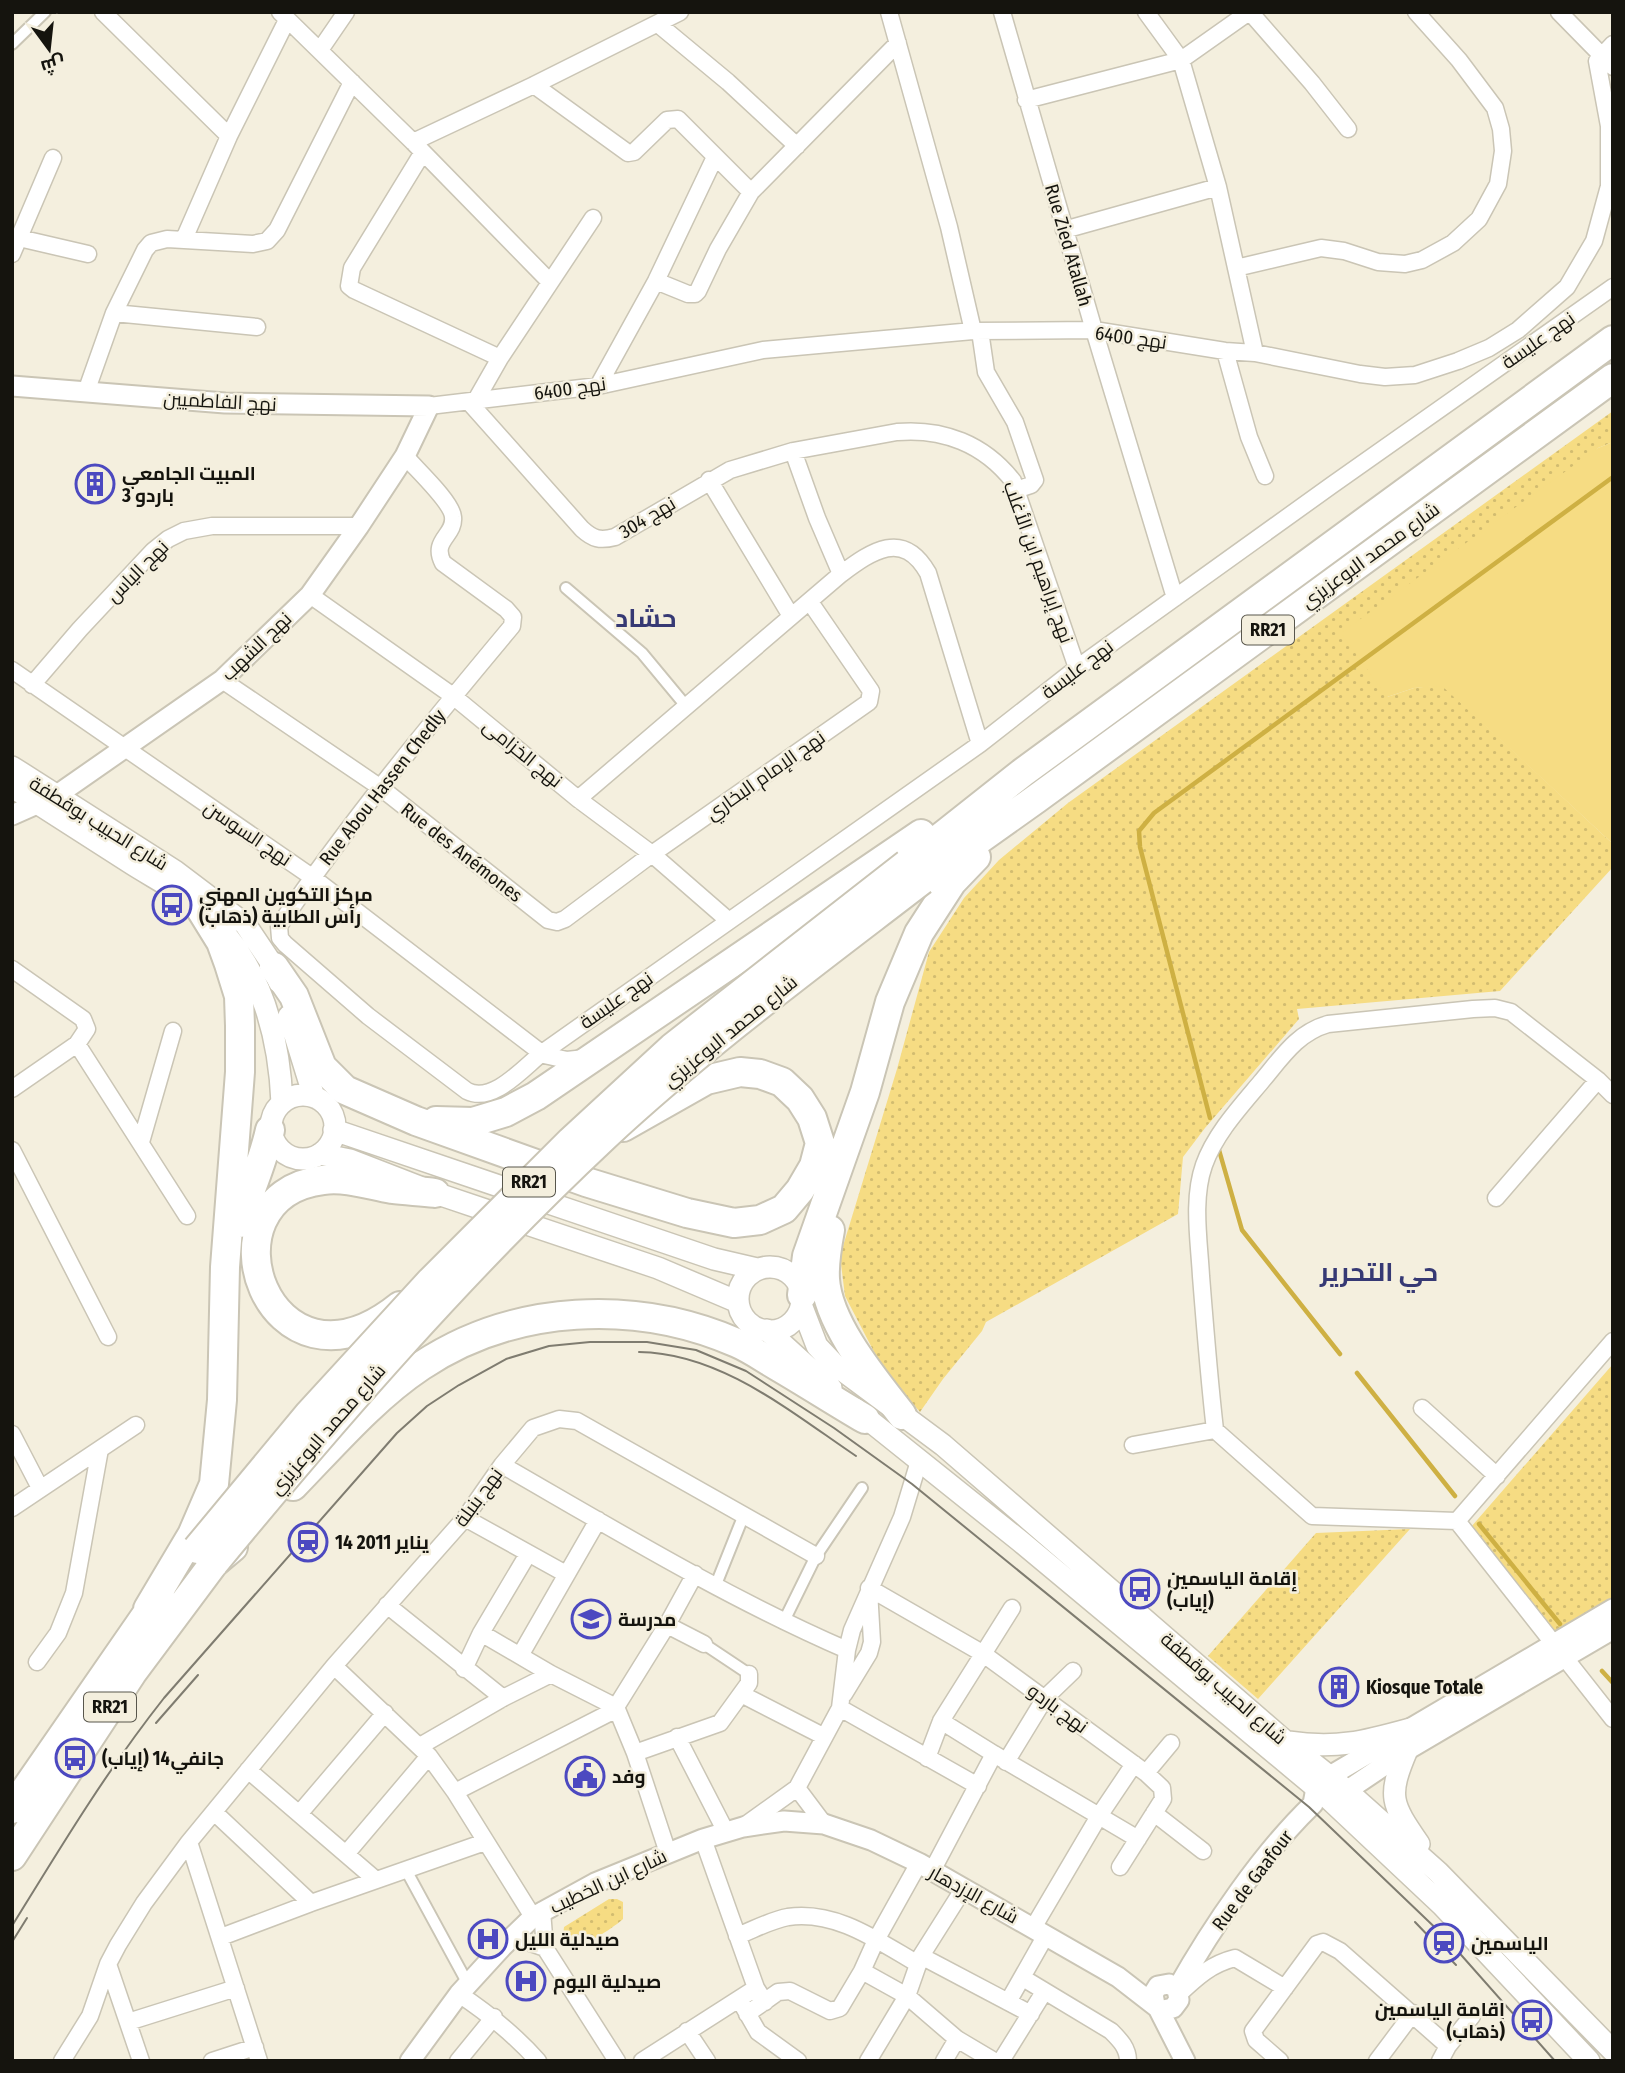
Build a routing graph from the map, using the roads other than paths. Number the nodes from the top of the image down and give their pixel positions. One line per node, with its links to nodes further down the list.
1 (45, 12): 14 (street)
2 (103, 12): 22 (street)
3 (346, 12): 15 (street)
4 (680, 12): 12 (street)
5 (889, 12): 13 (street)
6 (1002, 12): 20 (street, Rue Zied Atallah)
7 (1146, 12): 17 (street)
8 (1249, 12): 17 (street); 21 (street)
9 (1416, 12): 35 (street)
10 (1559, 12): 16 (street)
11 (283, 16): 15 (street); 22 (street)
12 (658, 24): 19 (street); 23 (street)
13 (898, 43): 23 (street); 43 (street)
14 (12, 44)
15 (320, 50): 18 (street)
16 (1609, 55): 42 (street, نهج 6400)
17 (1181, 60): 20 (street); 27 (street)
18 (352, 82): 24 (street); 32 (street)
19 (534, 85): 24 (street); 25 (street)
20 (1026, 100): 30 (street, Rue Zied Atallah)
21 (1348, 129)
22 (229, 136): 32 (street)
23 (797, 146): 28 (street)
24 (418, 147): 37 (street); 48 (street)
25 (715, 157): 28 (street); 36 (street)
26 (53, 158): 31 (street)
27 (1218, 187): 30 (street); 35 (street)
28 (751, 192): 36 (street)
29 (593, 218): 37 (street)
30 (1064, 230): 41 (street, Rue Zied Atallah)
31 (19, 238): 33 (street); 34 (street)
32 (184, 239): 39 (street)
33 (12, 254)
34 (88, 254)
35 (1236, 268): 47 (street)
36 (656, 281): 51 (street)
37 (550, 282): 48 (street)
38 (1613, 287): 45 (street, نهج عليسة)
39 (114, 313): 40 (street); 52 (street)
40 (257, 327)
41 (1094, 330): 43 (street, نهج 6400); 46 (street, نهج 6400); 64 (street, Rue Zied Atallah)
42 (1518, 330): 45 (street); 47 (street, نهج 6400)
43 (976, 331): 51 (street, نهج 6400); 59 (street)
44 (1613, 340): 76 (highway, شارع محمد البوعزيزي / RR21)
45 (1531, 345): 64 (street, نهج عليسة)
46 (1226, 351): 47 (street, نهج 6400); 57 (street)
47 (1255, 354)
48 (500, 358): 53 (street)
49 (1613, 378): 80 (highway, شارع محمد البوعزيزي / RR21)
50 (12, 386): 52 (street, نهج الفاطميين)
51 (598, 386): 53 (street, نهج 6400)
52 (86, 392): 54 (street, نهج الفاطميين)
53 (473, 401): 54 (street, نهج 6400); 58 (street, نهج 304)
54 (429, 406): 56 (street, نهج الشهب)
55 (793, 451): 58 (street, نهج 304); 59 (street, نهج إبراهيم ابن الأغلب); 61 (street)
56 (405, 456): 60 (street, نهج الشهب); 71 (street, Rue Abou Hassen Chedly)
57 (1265, 476)
58 (709, 480): 66 (street)
59 (1016, 490): 67 (street, نهج إبراهيم ابن الأغلب)
60 (359, 526): 63 (street, نهج الشهب); 70 (street, نهج الياس)
61 (841, 574): 65 (street); 73 (street)
62 (566, 588): 72 (street)
63 (310, 595): 69 (street, نهج الشهب); 71 (street, نهج الخزامى)
64 (1175, 598): 67 (street, نهج عليسة)
65 (810, 602): 66 (street); 83 (street, نهج الإمام البخاري)
66 (791, 616): 72 (street)
67 (1077, 668): 73 (street, نهج عليسة)
68 (12, 670): 70 (street, نهج السوسن)
69 (222, 680): 74 (street, نهج الشهب); 78 (street, Rue des Anémones)
70 (32, 685): 74 (street, نهج السوسن)
71 (453, 696): 78 (street, Rue Abou Hassen Chedly); 79 (street, نهج الخزامى)
72 (687, 706): 79 (street)
73 (980, 744): 88 (street, نهج عليسة)
74 (124, 748): 81 (street, نهج الشهب); 85 (street, نهج السوسن)
75 (12, 767): 81 (main road, شارع الحبيب بوقطفة)
76 (1022, 773): 84 (highway, شارع محمد البوعزيزي / RR21); 94 (highway)
77 (12, 788): 81 (main road, شارع الحبيب بوقطفة)
78 (381, 788): 85 (street, Rue Abou Hassen Chedly); 87 (street, Rue des Anémones)
79 (578, 799): 83 (street, نهج الخزامى)
80 (1036, 799): 84 (highway, شارع محمد البوعزيزي / RR21); 106 (highway)
81 (48, 800): 82 (street, نهج الشهب); 86 (main road, شارع الحبيب بوقطفة); 89 (main road, شارع الحبيب بوقطفة)
82 (12, 815)
83 (652, 854): 87 (street, نهج الإمام البخاري); 88 (street, نهج الخزامى)
84 (915, 872): 104 (highway, شارع محمد البوعزيزي / RR21, bridge); 114 (highway, شارع محمد البوعزيزي / RR21, bridge)
85 (312, 877): 93 (street, نهج السوسن); 93 (street, Rue Abou Hassen Chedly)
86 (200, 908): 100 (main road, شارع الحبيب بوقطفة); 112 (highway)
87 (565, 919)
88 (729, 921): 93 (street, نهج عليسة)
89 (274, 967): 99 (main road, شارع الحبيب بوقطفة); 101 (highway)
90 (12, 969): 92 (street)
91 (173, 1031): 105 (street)
92 (77, 1044): 96 (street); 105 (street)
93 (543, 1054): 94 (street); 98 (street)
94 (590, 1058): 98 (highway)
95 (1598, 1080): 97 (street); 110 (street); 124 (street)
96 (12, 1089)
97 (1613, 1095)
98 (536, 1096): 101 (highway)
99 (314, 1097): 100 (main road); 103 (main road)
100 (282, 1103): 102 (main road)
101 (416, 1121): 104 (highway)
102 (270, 1130): 108 (main road); 112 (highway)
103 (334, 1130): 108 (main road); 113 (main road)
104 (605, 1136): 139 (highway, شارع محمد البوعزيزي / RR21, bridge)
105 (141, 1142): 111 (street)
106 (847, 1145): 115 (highway); 121 (highway)
107 (12, 1150): 118 (street)
108 (320, 1154): 109 (main road)
109 (435, 1193): 114 (highway); 116 (main road)
110 (1496, 1198)
111 (187, 1216)
112 (225, 1267): 147 (highway)
113 (757, 1269): 115 (main road); 116 (main road)
114 (430, 1282): 139 (highway, شارع محمد البوعزيزي / RR21, bridge)
115 (802, 1301): 117 (main road); 121 (main road, شارع الحبيب بوقطفة)
116 (738, 1302): 117 (main road)
117 (767, 1331): 122 (main road, شارع الحبيب بوقطفة)
118 (108, 1337)
119 (1613, 1341): 130 (street)
120 (1422, 1408): 130 (street)
121 (902, 1415): 175 (main road, شارع الحبيب بوقطفة)
122 (865, 1419): 128 (main road, شارع الحبيب بوقطفة); 139 (highway)
123 (136, 1425): 127 (street)
124 (1215, 1430): 126 (street); 137 (street)
125 (12, 1434): 131 (street)
126 (1133, 1445)
127 (100, 1449): 131 (street); 158 (street)
128 (919, 1461): 144 (street, شارع ابن الخطيب); 186 (main road, شارع الحبيب بوقطفة)
129 (502, 1465): 134 (street, نهج بنبلة); 135 (street, نهج بنبلة); 136 (street)
130 (1497, 1476): 137 (street)
131 (40, 1488): 133 (street)
132 (862, 1488): 140 (street)
133 (12, 1508)
134 (743, 1517): 140 (street, نهج بنبلة); 143 (street)
135 (464, 1518): 138 (street); 145 (street, نهج بنبلة)
136 (598, 1520): 141 (street); 142 (street)
137 (1457, 1521): 155 (street)
138 (528, 1554): 141 (street); 152 (street)
139 (205, 1556): 147 (highway, شارع محمد البوعزيزي / RR21); 202 (highway, شارع محمد البوعزيزي / RR21)
140 (816, 1556): 149 (street)
141 (566, 1574): 157 (street)
142 (695, 1574): 143 (street); 150 (street)
143 (715, 1587): 149 (street)
144 (869, 1588): 154 (street, شارع ابن الخطيب); 156 (street, نهج باردو); 167 (street)
145 (387, 1605): 159 (street, نهج بنبلة); 160 (street)
146 (1012, 1608): 156 (street)
147 (148, 1609): 187 (highway, شارع محمد البوعزيزي / RR21)
148 (1613, 1609): 155 (street)
149 (783, 1623): 154 (street)
150 (667, 1625): 153 (street); 168 (street)
151 (1613, 1629): 155 (street)
152 (481, 1633): 157 (street); 160 (street)
153 (704, 1644): 163 (street)
154 (847, 1650): 167 (street, شارع ابن الخطيب)
155 (1558, 1651): 170 (street); 174 (street, Rue de Gaafour)
156 (982, 1653): 166 (street, نهج باردو); 171 (street)
157 (521, 1654): 162 (street)
158 (37, 1662)
159 (334, 1666): 169 (street); 182 (street, نهج بنبلة)
160 (464, 1669): 165 (street)
161 (1073, 1671): 166 (street)
162 (551, 1674): 165 (street); 168 (street)
163 (749, 1674): 164 (street)
164 (741, 1694): 172 (street); 173 (street)
165 (503, 1698): 177 (street)
166 (1045, 1698): 180 (street); 181 (street, نهج باردو)
167 (841, 1702): 172 (street, شارع ابن الخطيب); 179 (street)
168 (617, 1708): 178 (street); 185 (street)
169 (385, 1713): 177 (street); 190 (street)
170 (1613, 1719)
171 (941, 1721): 179 (street); 180 (street)
172 (823, 1736): 184 (street, شارع ابن الخطيب)
173 (677, 1737): 178 (street); 194 (street)
174 (1408, 1739): 175 (main road); 186 (street, Rue de Gaafour); 206 (main road)
175 (1286, 1742): 186 (main road, شارع الحبيب بوقطفة)
176 (1171, 1743): 181 (street)
177 (424, 1751): 185 (street); 201 (street)
178 (635, 1753): 200 (street)
179 (928, 1758): 183 (street)
180 (1000, 1758): 183 (street); 191 (street)
181 (1140, 1768): 189 (street, نهج باردو); 191 (street)
182 (248, 1770): 188 (street, نهج بنبلة); 190 (street)
183 (978, 1786): 203 (street)
184 (797, 1788): 193 (street); 194 (street, شارع ابن الخطيب)
185 (455, 1792): 198 (street)
186 (1327, 1792): 206 (main road, شارع الحبيب بوقطفة); 227 (street, Rue de Gaafour); 261 (main road, شارع الحبيب بوقطفة)
187 (12, 1809)
188 (214, 1812): 197 (street, نهج بنبلة); 209 (street)
189 (1154, 1813): 196 (street, نهج باردو); 199 (street)
190 (299, 1814): 201 (street)
191 (1099, 1816): 196 (street); 211 (street)
192 (785, 1821): 193 (street, شارع الإزدهار); 194 (street, شارع ابن الخطيب)
193 (824, 1824): 203 (street, شارع الإزدهار)
194 (735, 1829): 195 (street, شارع ابن الخطيب)
195 (703, 1839): 200 (street, شارع ابن الخطيب); 212 (street)
196 (1138, 1839): 204 (street, نهج باردو)
197 (189, 1842): 213 (street); 218 (street, نهج بنبلة)
198 (485, 1842): 205 (street); 210 (street)
199 (1203, 1851)
200 (668, 1853): 210 (street, شارع ابن الخطيب)
201 (346, 1854): 207 (street)
202 (12, 1856)
203 (926, 1867): 208 (street, شارع الإزدهار); 215 (street)
204 (1120, 1867)
205 (406, 1870): 207 (street); 224 (street)
206 (1438, 1872): 239 (main road, شارع الحبيب بوقطفة)
207 (376, 1880): 209 (street)
208 (964, 1888): 211 (street, شارع الإزدهار); 217 (street)
209 (311, 1903): 213 (street)
210 (538, 1914): 214 (street, شارع ابن الخطيب); 216 (street)
211 (1040, 1931): 220 (street); 227 (street, شارع الإزدهار)
212 (737, 1936): 215 (street); 221 (street)
213 (221, 1937): 223 (street)
214 (513, 1937): 216 (street); 224 (street, شارع ابن الخطيب)
215 (876, 1940): 217 (street); 219 (street)
216 (545, 1948): 248 (street)
217 (920, 1960): 226 (street); 229 (street)
218 (108, 1964): 235 (street); 242 (street, نهج بنبلة)
219 (862, 1971): 226 (street); 228 (street)
220 (1023, 1978): 225 (street); 229 (street)
221 (756, 1988): 228 (street); 230 (street)
222 (1285, 1988): 227 (street); 231 (street); 241 (street)
223 (236, 1989): 235 (street); 240 (street)
224 (463, 1989): 234 (street); 245 (street, شارع ابن الخطيب)
225 (1044, 1992): 232 (street); 256 (street)
226 (907, 1996): 237 (street); 252 (street)
227 (1167, 1996): 257 (street)
228 (765, 2002): 230 (street)
229 (1008, 2002): 232 (street)
230 (743, 2006): 236 (street); 251 (street)
231 (1413, 2013): 238 (street); 259 (street)
232 (1031, 2014): 255 (street)
233 (1472, 2016): 238 (street)
234 (494, 2017): 246 (street); 247 (street)
235 (128, 2022): 243 (street)
236 (687, 2031): 249 (street); 250 (street)
237 (957, 2039): 253 (street); 254 (street)
238 (1448, 2046): 260 (street)
239 (1613, 2051)
240 (257, 2054): 244 (street)
241 (1267, 2056): 258 (street)
242 (62, 2061)
243 (141, 2061)
244 (212, 2061)
245 (410, 2061)
246 (458, 2061)
247 (538, 2061)
248 (617, 2061)
249 (642, 2061)
250 (707, 2061)
251 (799, 2061)
252 (868, 2061)
253 (944, 2061)
254 (994, 2061)
255 (1000, 2061)
256 (1129, 2061)
257 (1186, 2061)
258 (1280, 2061)
259 (1377, 2061)
260 (1440, 2061)
261 (1589, 2061)

